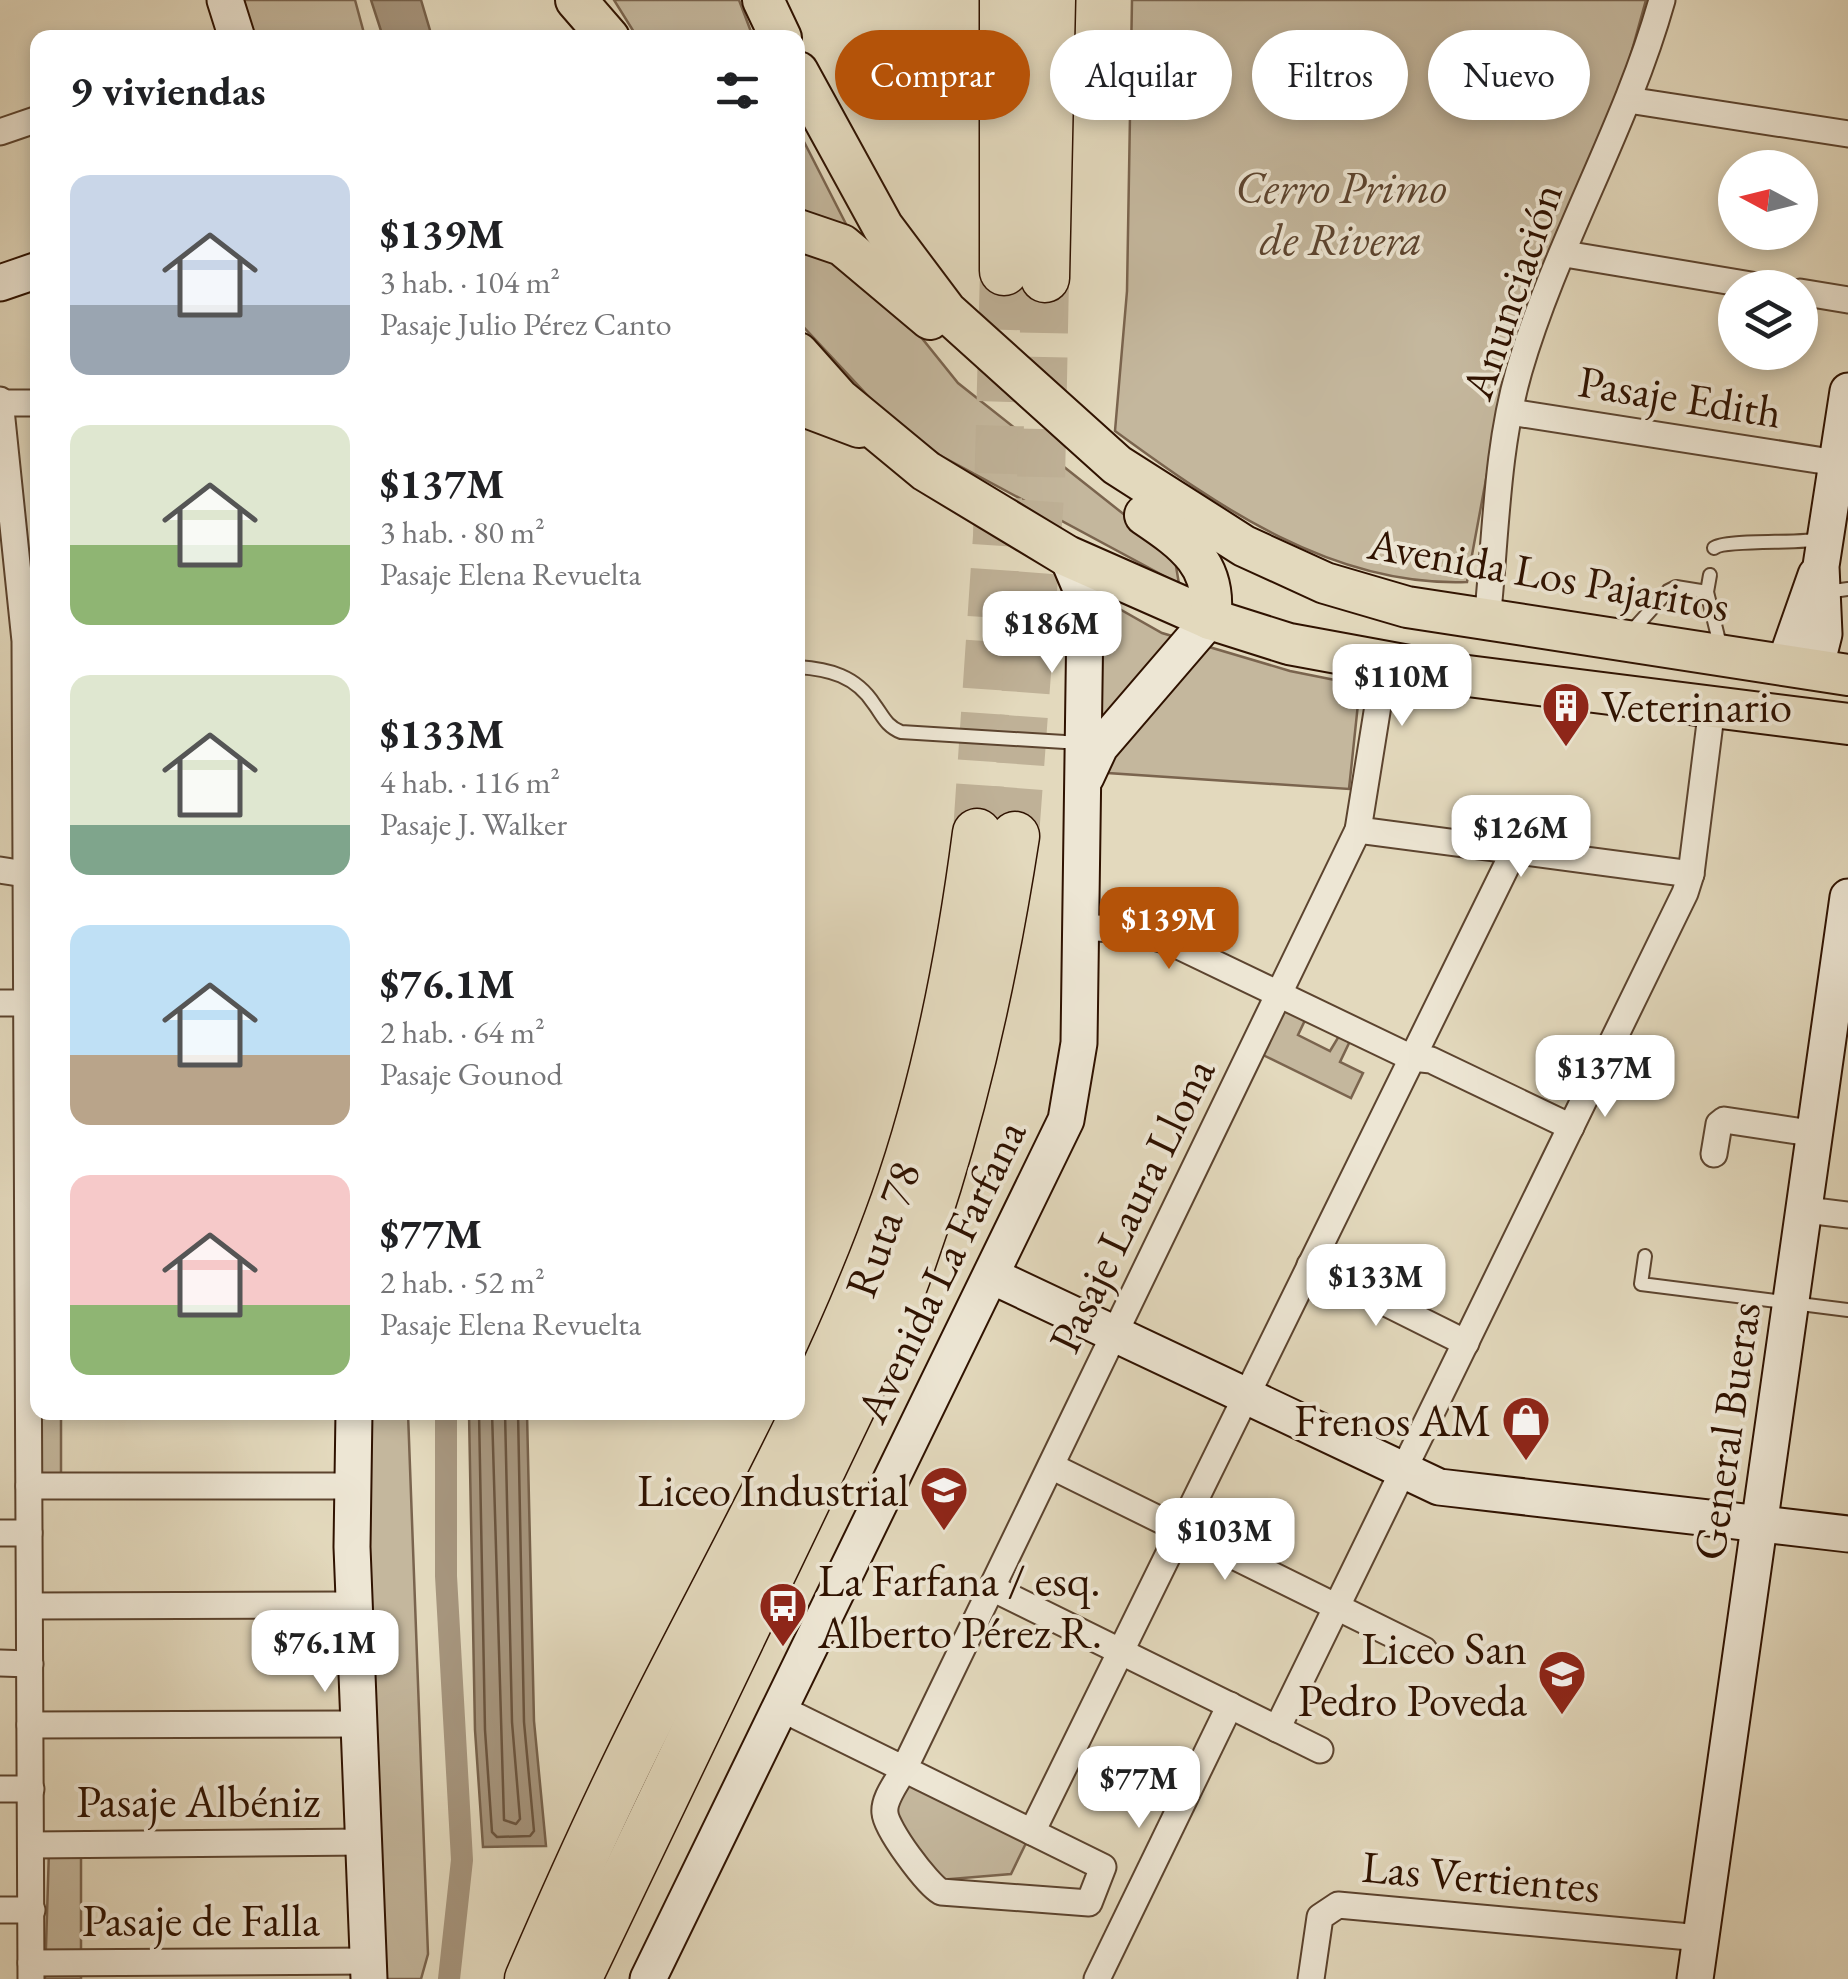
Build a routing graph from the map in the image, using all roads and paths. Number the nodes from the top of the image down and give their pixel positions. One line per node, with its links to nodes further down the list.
1 (225, 0): 7 (street)
2 (576, 0): 8 (main road)
3 (763, 0): 9 (main road)
4 (1004, 0): 5 (highway)
5 (1051, 0)
6 (1662, 0): 11 (street, Anunciación)
7 (234, 30)
8 (602, 30)
9 (777, 30)
10 (805, 85): 23 (main road, Avenida Los Pajaritos)
11 (1628, 100): 14 (street); 16 (street, Anunciación)
12 (30, 122): 13 (street)
13 (0, 132)
14 (1848, 134)
15 (805, 232): 23 (main road)
16 (1565, 254): 18 (street); 28 (street, Anunciación)
17 (30, 273): 19 (street)
18 (1718, 280)
19 (0, 283)
20 (1818, 295): 21 (street)
21 (1848, 300)
22 (805, 360): 30 (main road)
23 (1004, 367): 29 (main road, Avenida Los Pajaritos)
24 (1848, 391): 31 (street)
25 (0, 402): 26 (street); 32 (street)
26 (30, 402)
27 (805, 406): 30 (main road)
28 (1510, 412): 31 (street, Pasaje Edith); 40 (street, Anunciación)
29 (1074, 429): 39 (main road); 40 (main road, Avenida Los Pajaritos)
30 (873, 430): 34 (main road)
31 (1842, 466): 35 (street)
32 (26, 521): 38 (street)
33 (1714, 548): 35 (lane)
34 (1068, 556): 39 (main road); 48 (street, Avenida La Farfana)
35 (1829, 571): 45 (street)
36 (1710, 574): 37 (lane)
37 (1707, 592): 41 (lane); 42 (lane)
38 (30, 617)
39 (1210, 619): 43 (main road); 50 (street, Avenida La Farfana)
40 (1487, 621): 41 (main road, Avenida Los Pajaritos)
41 (1622, 642): 42 (main road, Avenida Los Pajaritos)
42 (1722, 656): 45 (main road, Avenida Los Pajaritos)
43 (1384, 662): 46 (main road); 51 (street, Pasaje Laura Llona)
44 (805, 669): 48 (lane)
45 (1816, 670): 46 (main road)
46 (1716, 708): 47 (main road); 54 (street)
47 (1848, 724)
48 (1084, 743): 50 (street, Avenida La Farfana)
49 (30, 781): 53 (street)
50 (1083, 787): 56 (street, Avenida La Farfana)
51 (1358, 830): 52 (street); 57 (street, Pasaje Laura Llona)
52 (1514, 851): 54 (street); 59 (street)
53 (21, 873): 58 (street)
54 (1691, 874): 60 (street)
55 (1848, 897): 62 (street, General Bueras)
56 (1079, 926): 57 (street); 69 (street, Avenida La Farfana)
57 (1280, 995): 59 (street); 72 (street, Pasaje Laura Llona)
58 (21, 1003): 61 (street)
59 (1412, 1058): 60 (street); 68 (street)
60 (1571, 1127): 73 (street)
61 (21, 1132): 66 (street)
62 (1817, 1134): 63 (street); 64 (street, General Bueras)
63 (1714, 1154)
64 (1806, 1210): 65 (street); 70 (street, General Bueras)
65 (1848, 1215)
66 (30, 1226)
67 (1644, 1256): 70 (lane)
68 (1310, 1265): 73 (street); 74 (street)
69 (992, 1276): 72 (street); 97 (street, Avenida La Farfana)
70 (1792, 1303): 71 (lane); 83 (street, General Bueras)
71 (1848, 1310)
72 (1115, 1335): 74 (street); 79 (street, Pasaje Laura Llona)
73 (1466, 1343): 80 (street)
74 (1244, 1397): 80 (street); 84 (street)
75 (805, 1413): 115 (highway, Ruta 78)
76 (31, 1420): 81 (street)
77 (354, 1420): 82 (street)
78 (801, 1420): 114 (highway, Ruta 78)
79 (1051, 1466): 84 (street); 88 (street, Pasaje Laura Llona)
80 (1404, 1474): 83 (street); 91 (street)
81 (28, 1486): 82 (street); 86 (street)
82 (353, 1486): 89 (street)
83 (1760, 1525): 87 (street); 110 (street, General Bueras)
84 (1182, 1531): 91 (street); 93 (street)
85 (0, 1533): 86 (street)
86 (29, 1533): 90 (street)
87 (1848, 1534)
88 (992, 1588): 93 (street); 102 (street, Pasaje Laura Llona)
89 (354, 1605): 90 (street); 98 (street)
90 (30, 1606): 95 (street)
91 (1338, 1608): 92 (street); 100 (street)
92 (1424, 1650)
93 (1122, 1652): 96 (street); 105 (street)
94 (0, 1663): 95 (street)
95 (30, 1664): 99 (street)
96 (1230, 1706): 100 (street); 116 (street)
97 (778, 1707): 102 (street); 113 (street, Avenida La Farfana)
98 (358, 1724): 99 (street); 106 (street)
99 (30, 1725): 104 (street)
100 (1278, 1729): 101 (street)
101 (1320, 1750)
102 (904, 1769): 105 (street); 105 (street, Pasaje Laura Llona)
103 (0, 1789): 104 (street)
104 (31, 1790): 107 (street)
105 (1032, 1832)
106 (366, 1842): 107 (street, Pasaje Albéniz); 111 (street)
107 (31, 1845): 109 (street)
108 (0, 1910): 109 (street)
109 (32, 1910): 112 (street)
110 (1701, 1938): 117 (street, Las Vertientes); 118 (street, General Bueras)
111 (370, 1970): 112 (street, Pasaje de Falla)
112 (31, 1971)
113 (652, 1977)
114 (529, 1979)
115 (577, 1979)
116 (1097, 1979)
117 (1311, 1979)
118 (1694, 1979)

